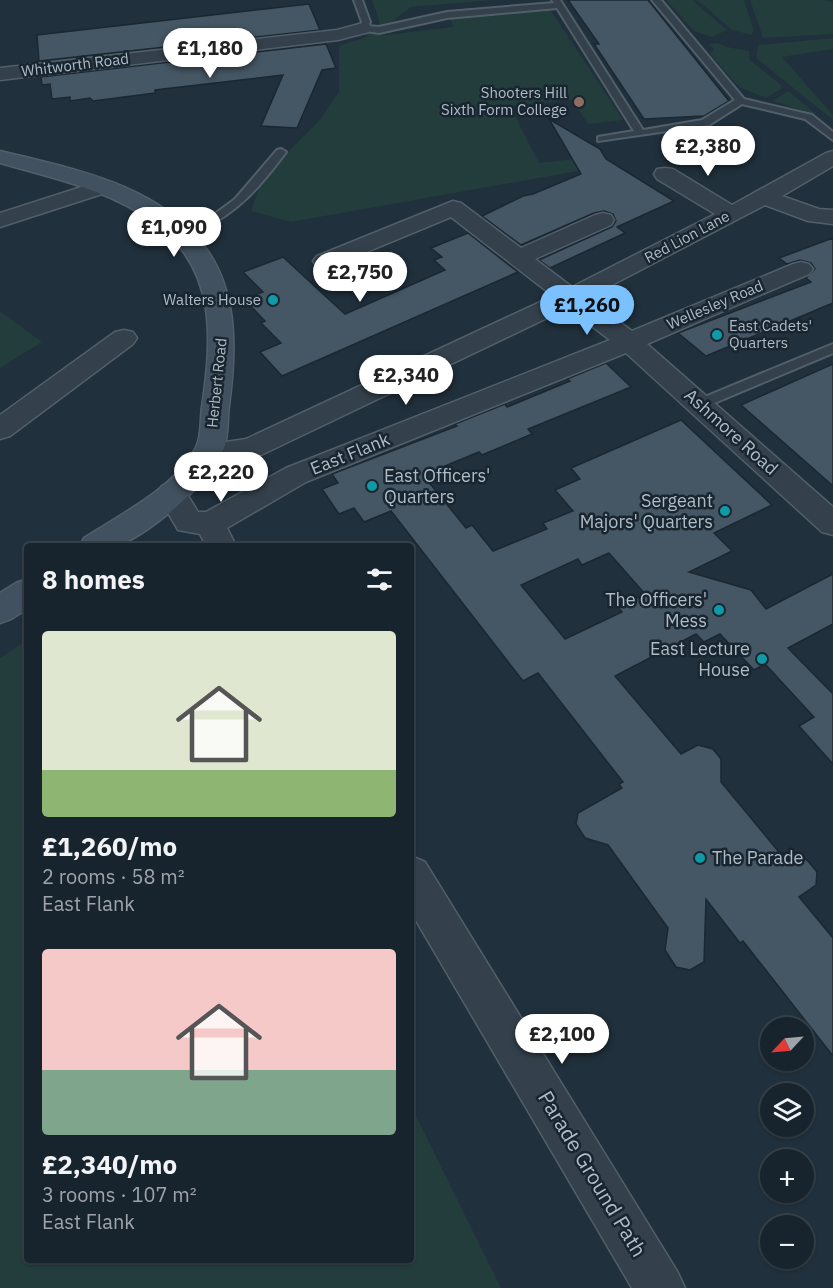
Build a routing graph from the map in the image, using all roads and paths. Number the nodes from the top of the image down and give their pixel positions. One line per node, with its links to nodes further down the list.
1 (358, 0): 4 (lane)
2 (656, 0): 6 (lane)
3 (558, 3): 4 (lane); 7 (lane)
4 (363, 28): 5 (street, Whitworth Road)
5 (0, 74)
6 (741, 101): 7 (lane); 8 (lane)
7 (640, 133): 9 (lane)
8 (833, 137)
9 (602, 139)
10 (281, 152): 20 (lane)
11 (0, 157): 14 (street, Herbert Road)
12 (833, 157): 15 (street, Red Lion Lane)
13 (665, 174): 16 (street)
14 (100, 187): 18 (street); 20 (street, Herbert Road)
15 (764, 197): 16 (street, Red Lion Lane); 17 (street)
16 (731, 214): 24 (street, Red Lion Lane)
17 (833, 217)
18 (0, 220)
19 (603, 220): 21 (street)
20 (183, 236): 30 (street, Herbert Road)
21 (520, 258): 22 (street, Ashmore Road); 24 (street, Ashmore Road)
22 (325, 261)
23 (801, 269): 26 (street, Wellesley Road)
24 (571, 297): 26 (street, Ashmore Road); 30 (street, Red Lion Lane)
25 (124, 338): 29 (street)
26 (628, 342): 28 (street, Ashmore Road); 33 (street, East Flank)
27 (833, 348): 28 (lane)
28 (700, 404): 32 (street, Ashmore Road)
29 (0, 429)
30 (209, 453): 31 (street)
31 (172, 494): 33 (street); 34 (street)
32 (833, 524)
33 (215, 535)
34 (99, 543)
35 (24, 594): 36 (street)
36 (0, 610)
37 (414, 880): 38 (street, Parade Ground Path)
38 (660, 1288)

